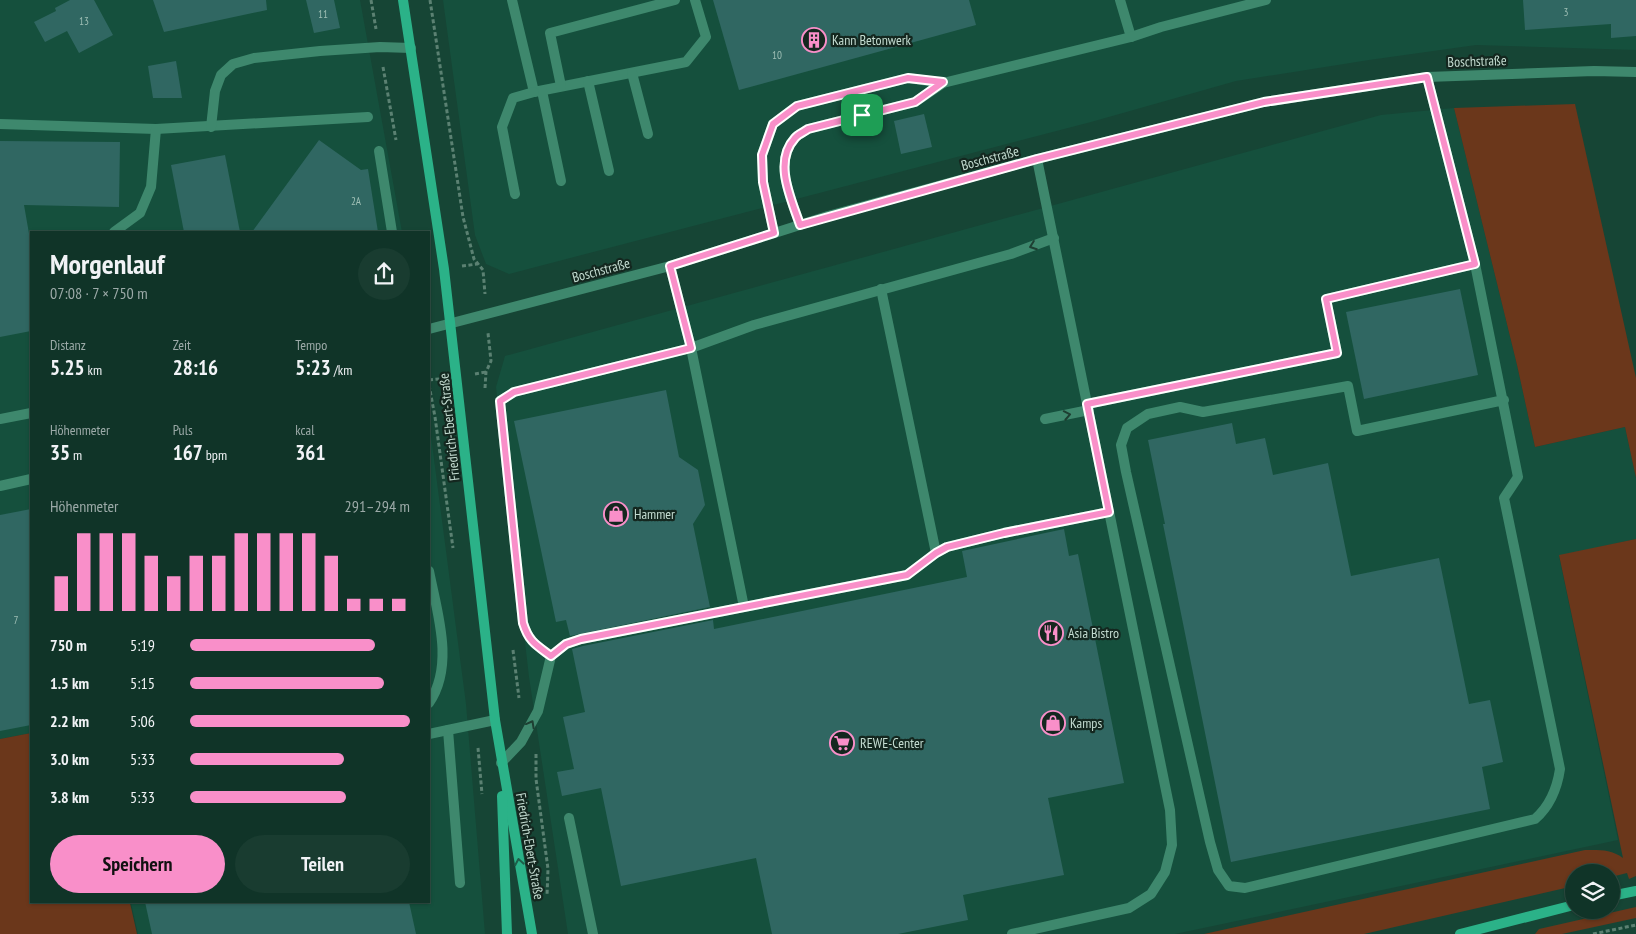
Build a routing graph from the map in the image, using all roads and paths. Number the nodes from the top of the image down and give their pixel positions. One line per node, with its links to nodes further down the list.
1 (371, 0): 10 (path)
2 (403, 0): 11 (main road, Friedrich-Ebert-Straße)
3 (512, 0): 18 (street)
4 (675, 0): 17 (street)
5 (695, 0): 12 (street)
6 (1120, 0): 9 (street)
7 (1266, 0): 8 (street)
8 (1243, 3): 9 (street)
9 (1130, 37): 16 (street)
10 (380, 47): 11 (street); 21 (street); 24 (path)
11 (411, 48): 38 (main road, Friedrich-Ebert-Straße)
12 (632, 72): 15 (street); 23 (street)
13 (1636, 72): 14 (street, Boschstraße)
14 (1427, 77): 26 (street, Boschstraße); 35 (street)
15 (588, 81): 17 (street); 27 (street)
16 (943, 82): 30 (street); 33 (street)
17 (561, 86): 18 (street)
18 (538, 91): 28 (street); 29 (street)
19 (368, 117): 21 (street)
20 (0, 124): 22 (street)
21 (211, 127): 22 (street)
22 (156, 129): 31 (street)
23 (648, 134)
24 (397, 145)
25 (379, 151): 32 (street)
26 (1037, 159): 30 (street, Boschstraße); 34 (street)
27 (609, 171)
28 (562, 181)
29 (515, 194)
30 (800, 225): 33 (street, Boschstraße)
31 (115, 231)
32 (392, 231)
33 (774, 233): 36 (street, Boschstraße)
34 (1054, 238): 37 (street, one-way to 37); 43 (street)
35 (1475, 264): 42 (street); 43 (street)
36 (670, 266): 38 (street, Boschstraße); 40 (street)
37 (881, 289): 40 (street); 50 (street)
38 (451, 324): 39 (street, Boschstraße); 56 (main road, Friedrich-Ebert-Straße)
39 (430, 329)
40 (691, 348): 53 (street); 54 (street)
41 (430, 390): 51 (path)
42 (1504, 400): 42 (street)
43 (1088, 407): 46 (street, one-way to 43); 49 (street)
44 (30, 413): 45 (street)
45 (0, 419)
46 (1045, 419)
47 (30, 479): 48 (street)
48 (0, 486)
49 (1109, 512): 50 (street); 71 (street)
50 (936, 553): 53 (street)
51 (455, 557)
52 (430, 576): 55 (street)
53 (744, 607): 54 (street)
54 (551, 656): 60 (street, one-way to 54)
55 (430, 701)
56 (495, 720): 57 (street); 60 (main road, Friedrich-Ebert-Straße)
57 (476, 723): 58 (street); 61 (path)
58 (448, 730): 59 (street); 63 (street)
59 (430, 734)
60 (502, 763): 68 (main road, Friedrich-Ebert-Straße); 69 (main road, Friedrich-Ebert-Straße, one-way to 60)
61 (482, 795)
62 (569, 818): 70 (street)
63 (460, 882)
64 (1636, 891): 65 (main road)
65 (1620, 894)
66 (1565, 907): 72 (main road)
67 (1636, 925): 73 (path)
68 (507, 934)
69 (532, 934)
70 (593, 934)
71 (1012, 934)
72 (1460, 934)
73 (1593, 934)

